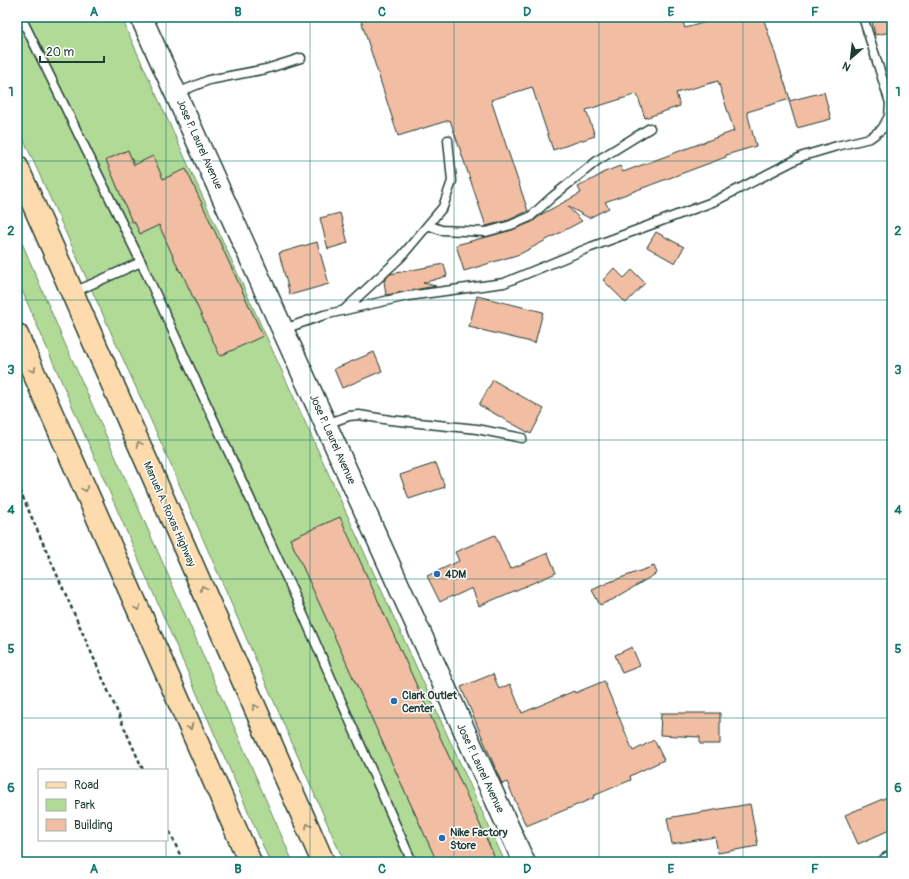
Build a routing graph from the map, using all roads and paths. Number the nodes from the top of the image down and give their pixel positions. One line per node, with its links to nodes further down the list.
1 (21, 17): 10 (lane)
2 (141, 17): 5 (street, Jose P. Laurel Avenue)
3 (863, 17): 12 (lane)
4 (301, 58): 5 (lane)
5 (177, 93): 13 (street, Jose P. Laurel Avenue)
6 (650, 128): 9 (lane)
7 (448, 140): 9 (lane)
8 (17, 167): 11 (main road, Manuel A. Roxas Highway)
9 (428, 225): 12 (lane)
10 (141, 262): 11 (lane); 24 (lane)
11 (72, 292): 23 (main road, Manuel A. Roxas Highway, one-way to 11)
12 (344, 310): 13 (lane)
13 (284, 329): 15 (street, Jose P. Laurel Avenue)
14 (17, 335): 22 (main road, one-way to 22)
15 (326, 424): 16 (lane); 25 (street, Jose P. Laurel Avenue)
16 (522, 438)
17 (17, 484): 18 (path)
18 (143, 769)
19 (168, 827): 21 (path)
20 (892, 859): 26 (street)
21 (183, 862)
22 (250, 862)
23 (323, 862)
24 (412, 862)
25 (524, 862)
26 (888, 862)

